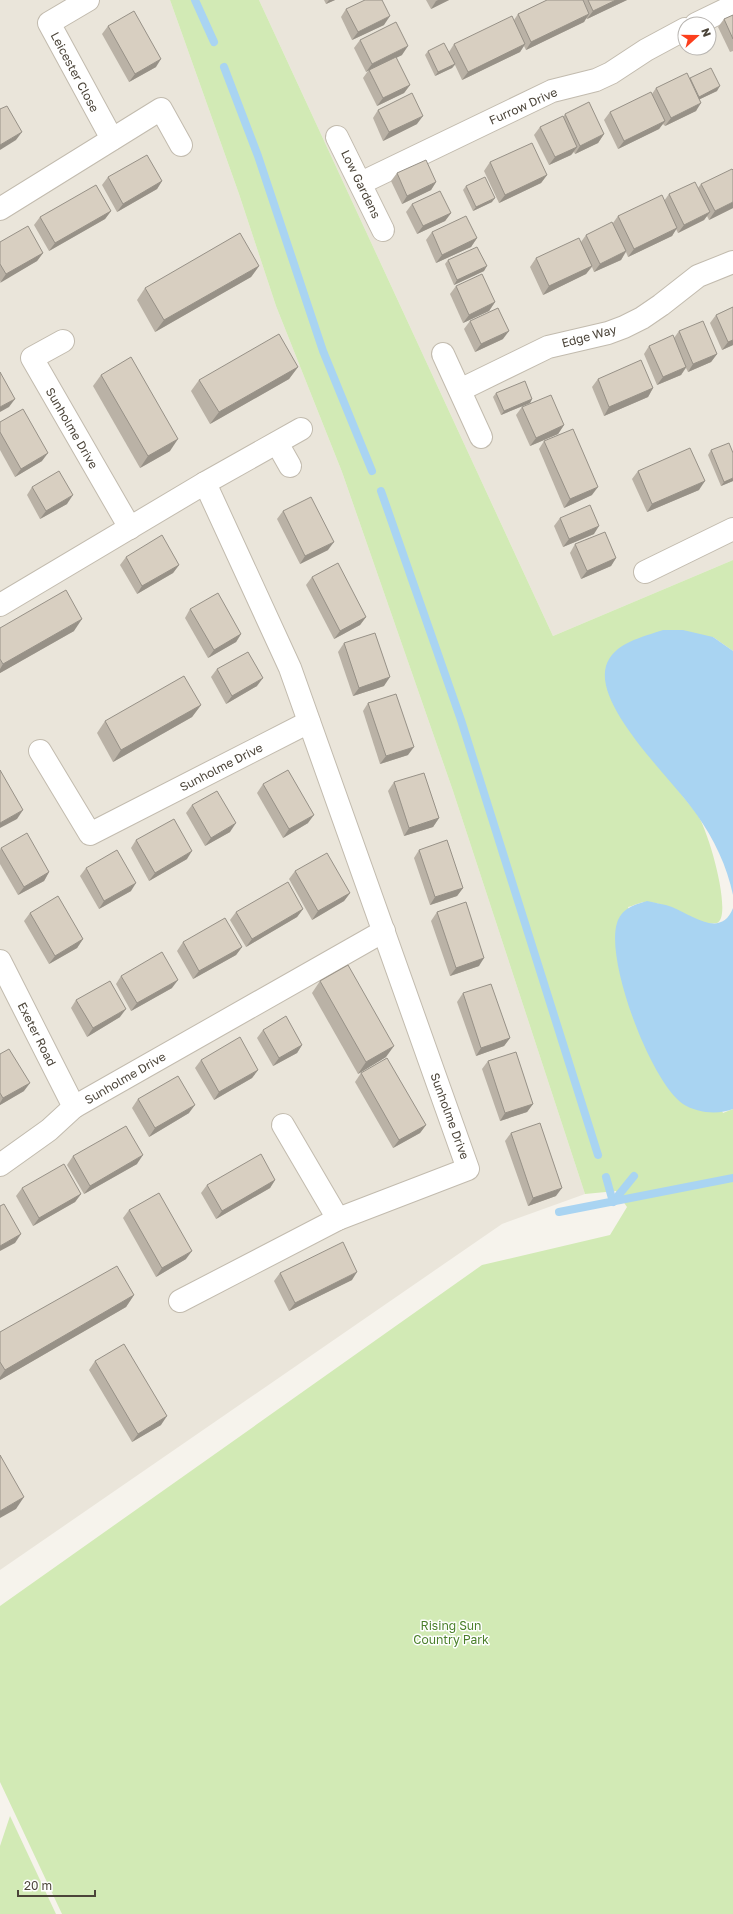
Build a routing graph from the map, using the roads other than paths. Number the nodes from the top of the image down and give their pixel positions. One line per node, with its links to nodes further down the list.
1 (88, 0): 6 (street, Leicester Close)
2 (733, 6): 3 (street)
3 (712, 16)
4 (677, 33): 8 (street, Furrow Drive)
5 (337, 138): 8 (street, Low Gardens)
6 (112, 139): 7 (street); 9 (street)
7 (181, 145)
8 (361, 184): 10 (street, Low Gardens)
9 (0, 209)
10 (383, 230)
11 (733, 262): 14 (street, Edge Way)
12 (63, 341): 20 (street, Sunholme Drive)
13 (443, 354): 14 (street)
14 (460, 390): 16 (street)
15 (301, 429): 17 (street)
16 (481, 437)
17 (277, 443): 18 (street); 19 (street)
18 (290, 466)
19 (205, 483): 20 (street); 24 (street, Sunholme Drive)
20 (130, 528): 23 (street)
21 (733, 529): 22 (street)
22 (645, 572)
23 (0, 605)
24 (309, 722): 25 (street, Sunholme Drive); 26 (street, Sunholme Drive)
25 (40, 751)
26 (384, 931): 28 (street, Sunholme Drive); 31 (street, Sunholme Drive)
27 (0, 961): 28 (street, Exeter Road)
28 (74, 1107): 30 (street, Sunholme Drive)
29 (283, 1126): 31 (street)
30 (0, 1165)
31 (338, 1219): 32 (street, Sunholme Drive)
32 (180, 1301)

